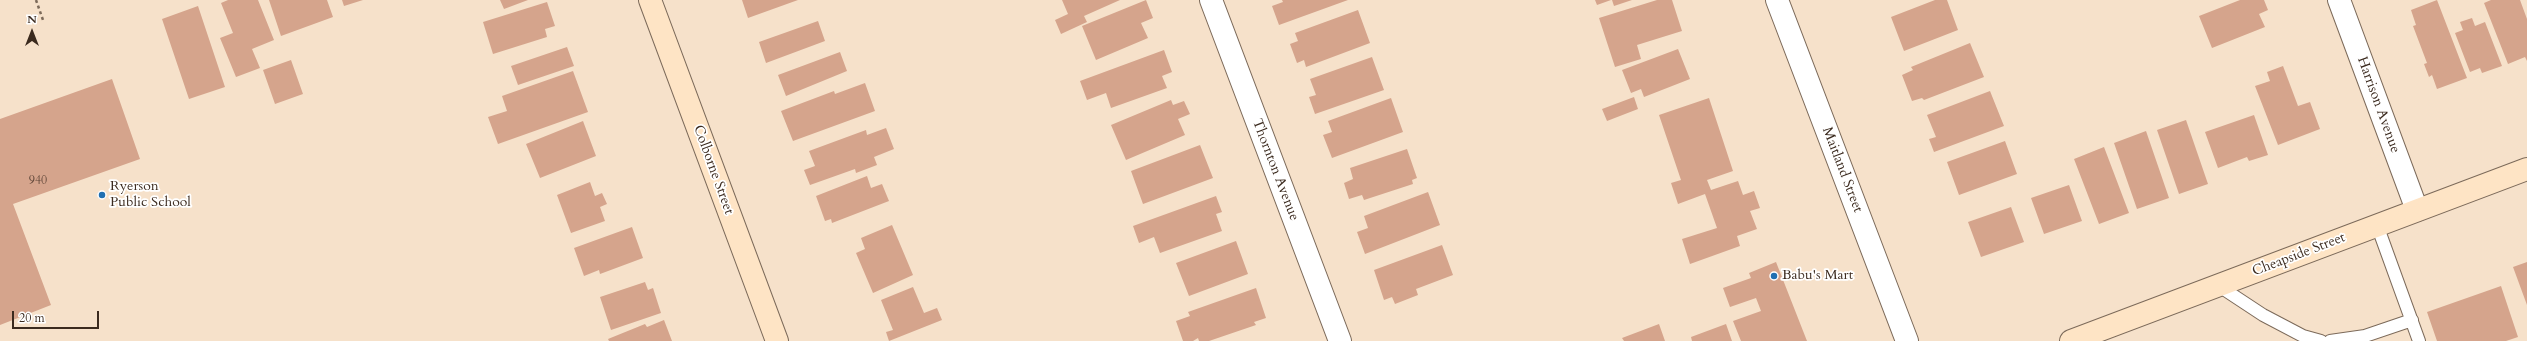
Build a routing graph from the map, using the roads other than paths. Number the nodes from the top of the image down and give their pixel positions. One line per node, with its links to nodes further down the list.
1 (650, 0): 10 (street, Colborne Street)
2 (1211, 0): 11 (street, Thornton Avenue)
3 (1777, 0): 12 (street, Maitland Street)
4 (2339, 0): 6 (street, Harrison Avenue)
5 (2527, 169): 6 (street, Cheapside Street)
6 (2417, 210): 7 (street, Cheapside Street)
7 (2377, 225): 8 (street, Cheapside Street); 9 (lane)
8 (2219, 286): 13 (street, Cheapside Street); 14 (lane)
9 (2412, 320): 15 (lane); 16 (lane)
10 (776, 341)
11 (1340, 341)
12 (1906, 341)
13 (2071, 341)
14 (2321, 341)
15 (2330, 341)
16 (2419, 341)

